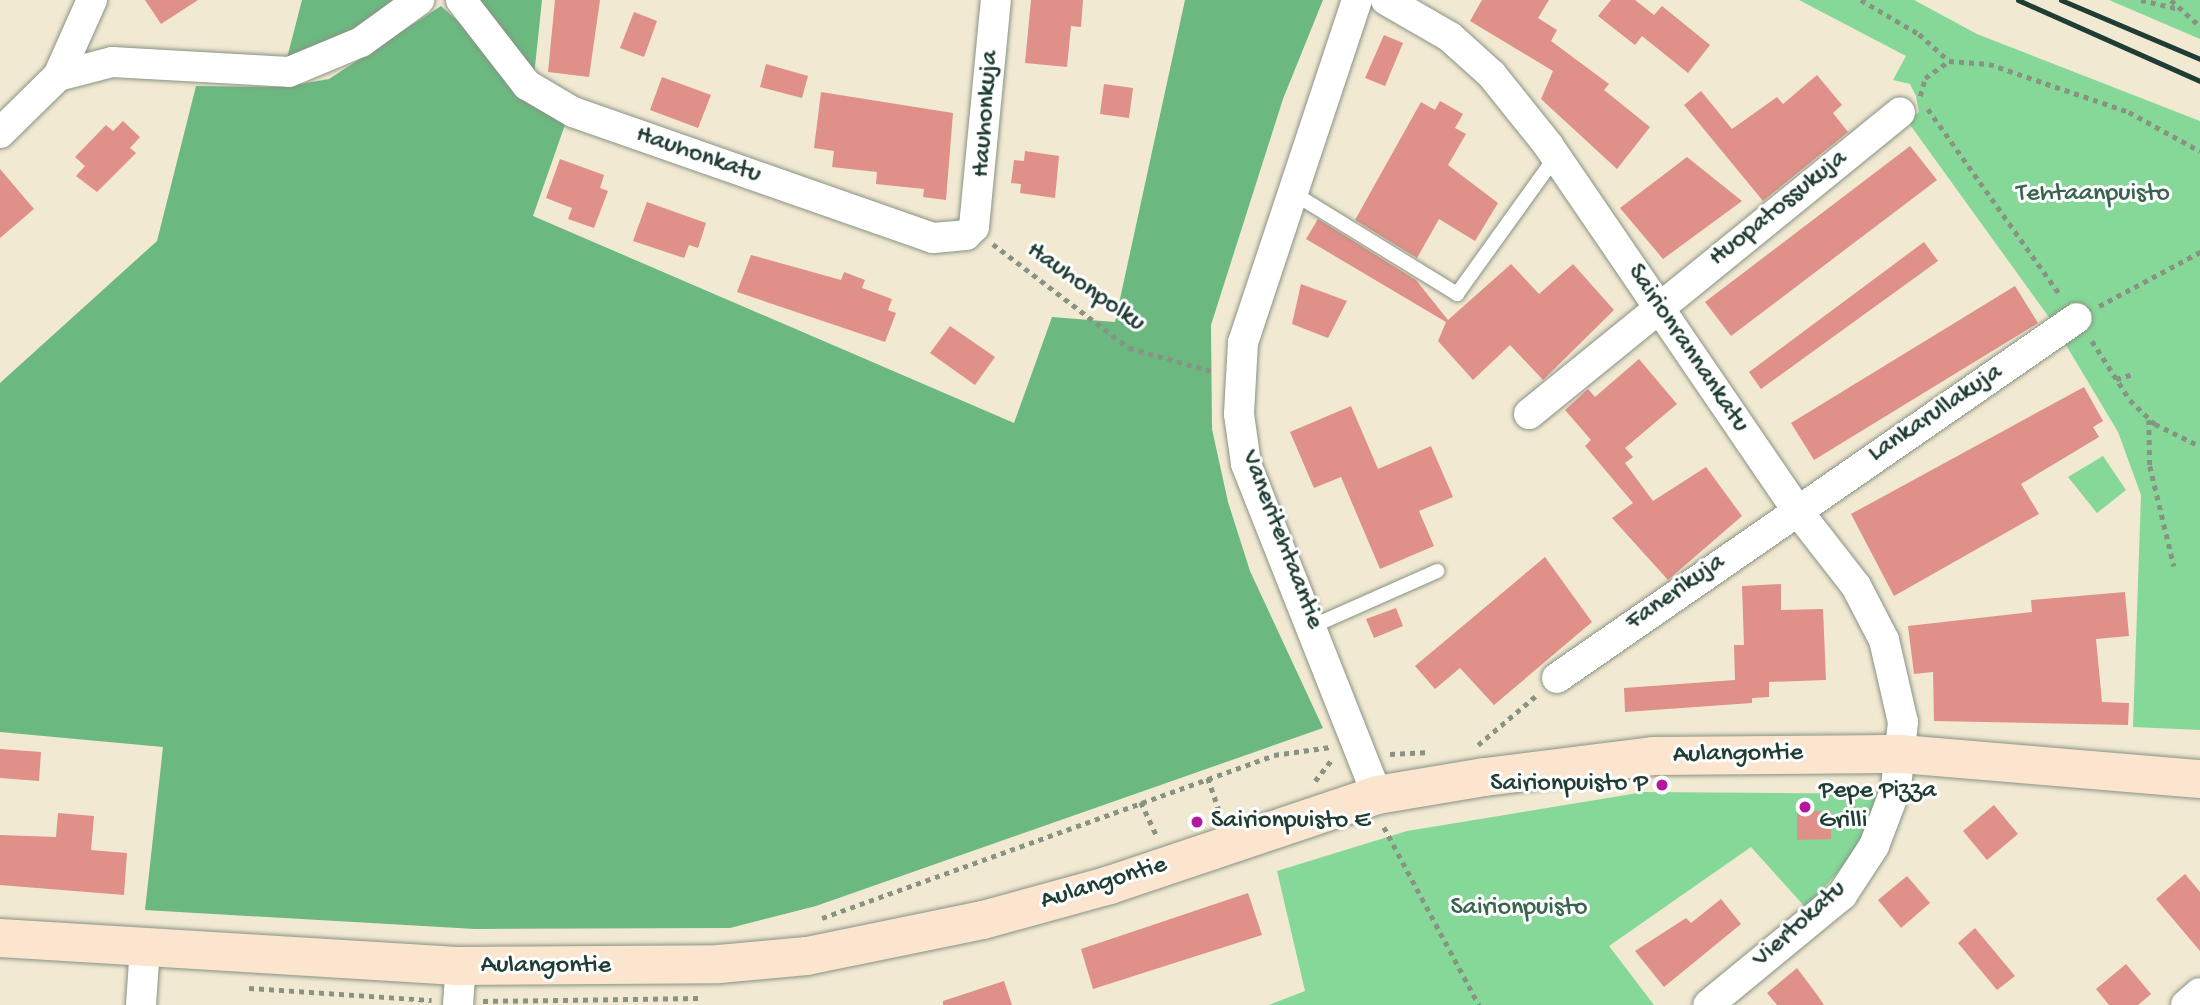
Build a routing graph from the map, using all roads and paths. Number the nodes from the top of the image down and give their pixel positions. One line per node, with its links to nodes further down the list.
1 (92, 0): 13 (street)
2 (419, 0): 13 (street)
3 (461, 0): 19 (street, Hauhonkatu)
4 (996, 0): 19 (street, Hauhonkuja)
5 (1357, 0): 18 (street, Vaneritehtaantie)
6 (1386, 0): 17 (street, Sairionrannankatu)
7 (1861, 0): 12 (path)
8 (2141, 0): 10 (path)
9 (2171, 0): 10 (path)
10 (2177, 8): 11 (path)
11 (2200, 26)
12 (1949, 61): 16 (path); 22 (path)
13 (58, 76): 15 (street)
14 (1900, 112): 21 (street, Huopatossukuja)
15 (0, 133)
16 (2200, 151)
17 (1556, 156): 18 (lane); 21 (street, Sairionrannankatu)
18 (1293, 193): 32 (street, Vaneritehtaantie)
19 (974, 227): 23 (path, Hauhonpolku)
20 (2200, 252): 22 (path)
21 (1658, 305): 26 (street, Huopatossukuja); 29 (street, Sairionrannankatu)
22 (2077, 318): 25 (path); 29 (street, Lankarullakuja)
23 (1225, 374)
24 (2134, 374): 25 (path)
25 (2116, 379): 27 (path)
26 (1529, 414)
27 (2149, 419): 28 (path); 30 (path)
28 (2200, 446)
29 (1796, 509): 33 (street, Fanerikuja); 37 (street, Sairionrannankatu)
30 (2174, 565)
31 (1437, 571): 32 (lane)
32 (1313, 626): 35 (street, Vaneritehtaantie)
33 (1557, 678): 34 (path)
34 (1472, 749)
35 (1363, 753): 36 (path); 38 (path); 42 (street, Vaneritehtaantie)
36 (1441, 753)
37 (1901, 754): 39 (main road, Aulangontie); 42 (main road, Aulangontie); 54 (street, Viertokatu)
38 (1208, 778): 40 (path); 43 (path)
39 (2200, 779)
40 (1141, 802): 45 (path); 46 (path)
41 (1232, 808): 43 (path)
42 (1380, 810): 49 (main road, Aulangontie); 53 (path)
43 (1220, 812): 44 (path)
44 (1209, 817)
45 (1167, 833)
46 (807, 921)
47 (0, 938): 48 (main road, Aulangontie)
48 (145, 947): 49 (main road, Aulangontie); 51 (street)
49 (461, 967): 52 (street)
50 (2200, 993): 55 (street)
51 (141, 1005)
52 (458, 1005)
53 (1479, 1005)
54 (1708, 1005)
55 (2186, 1005)

